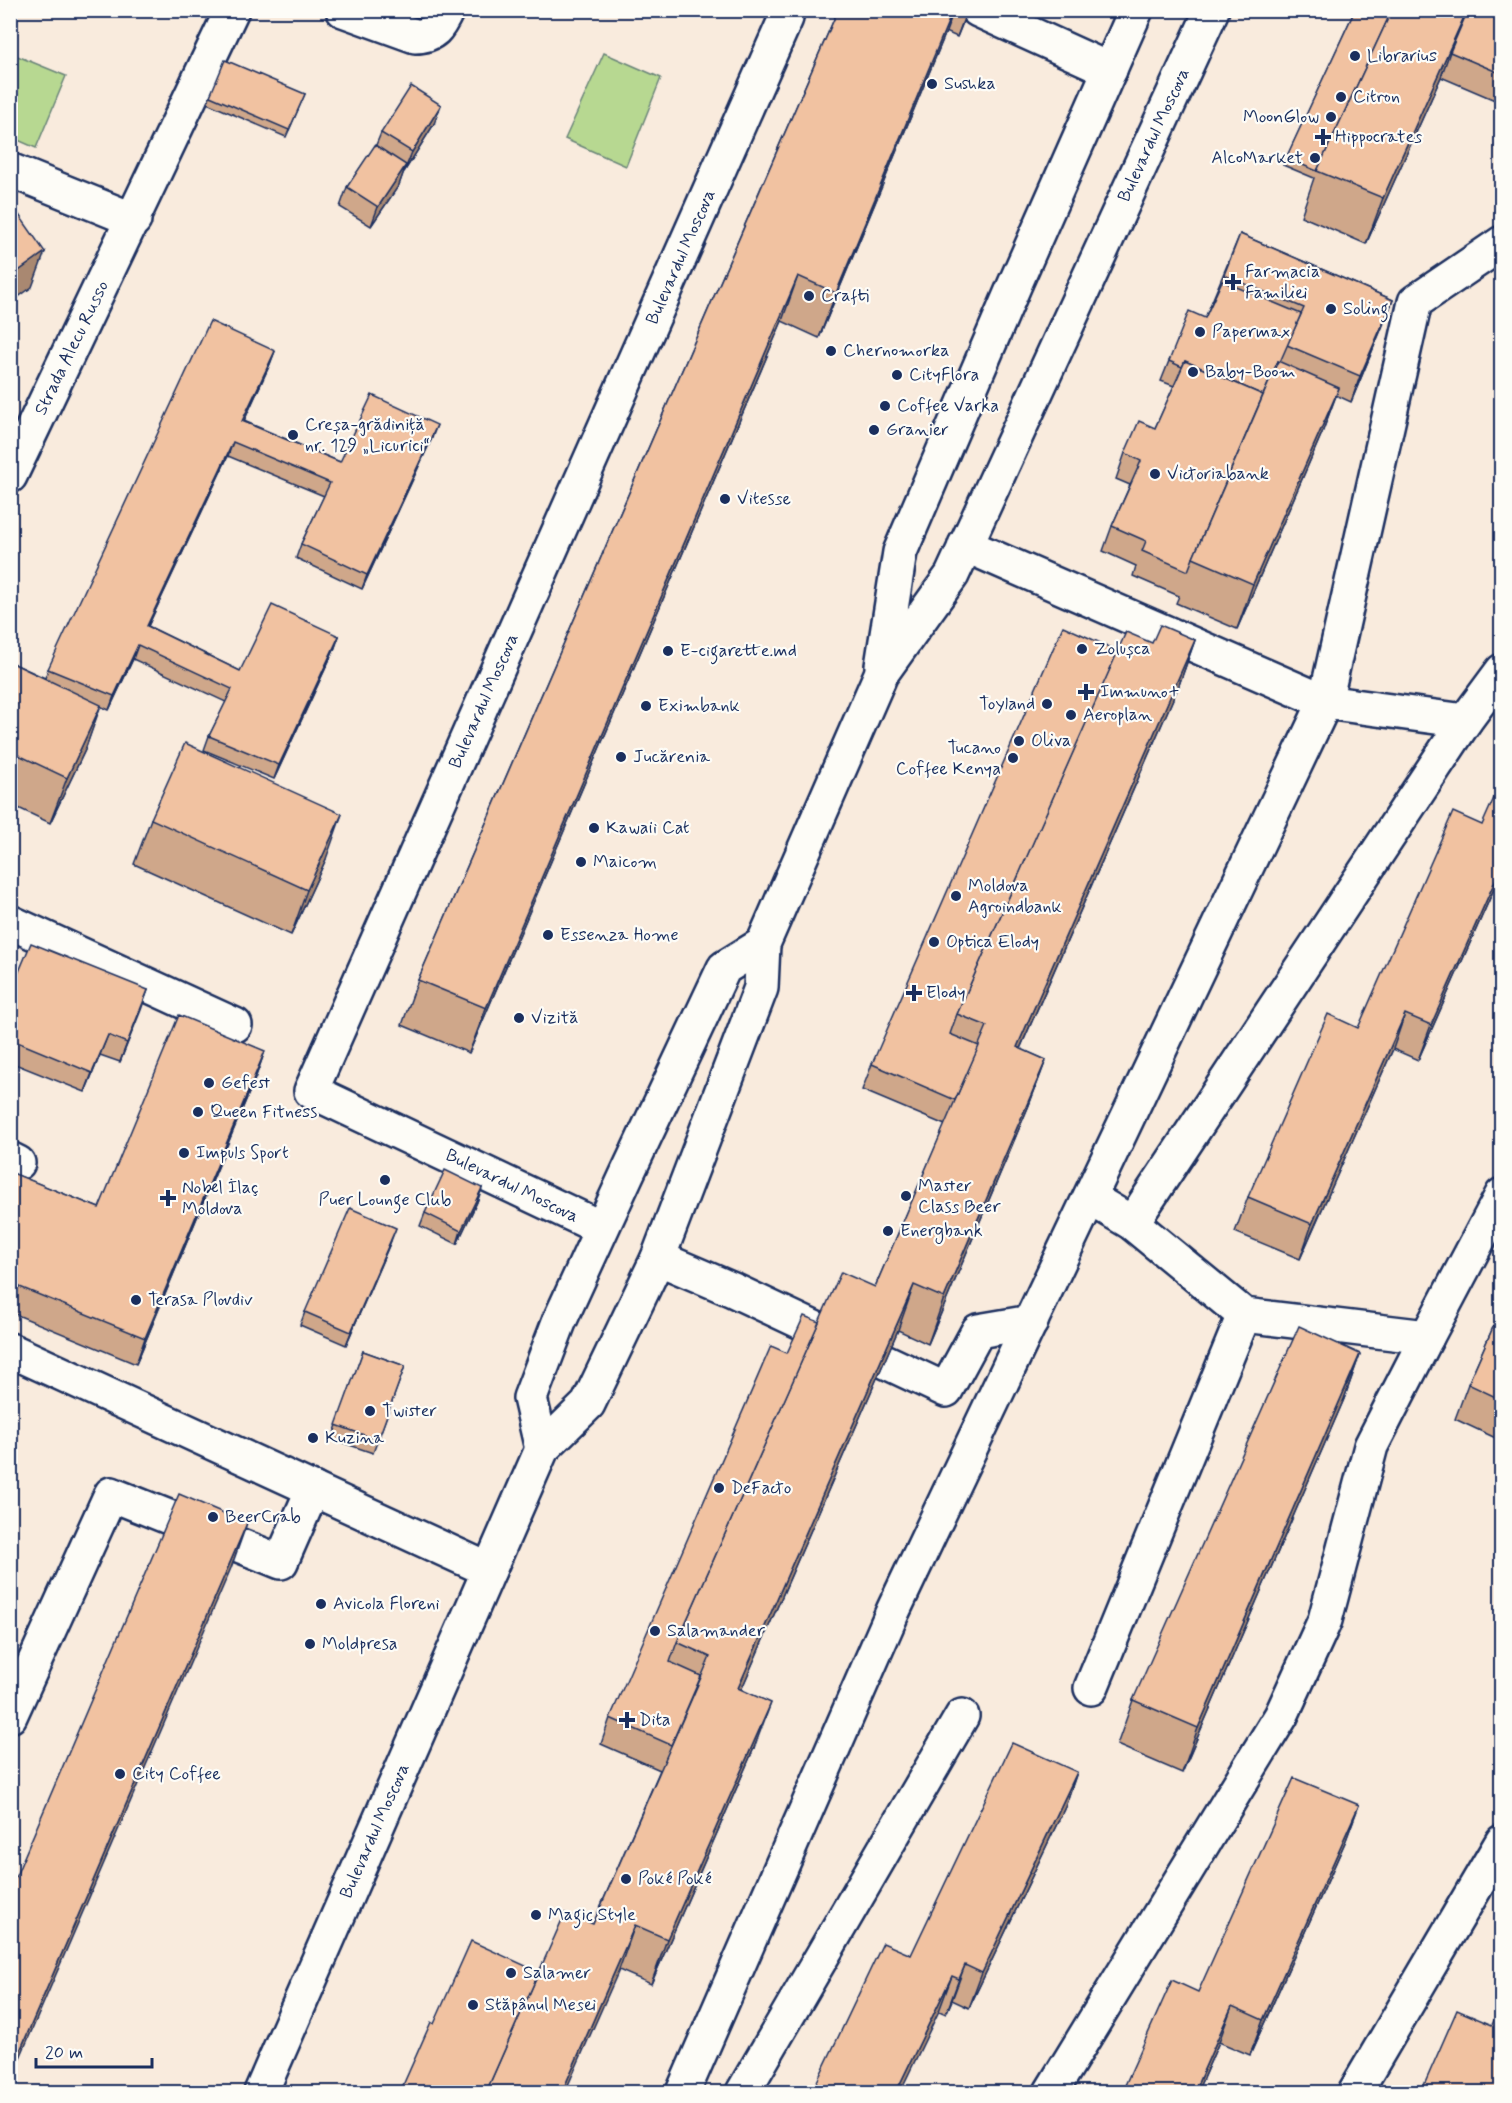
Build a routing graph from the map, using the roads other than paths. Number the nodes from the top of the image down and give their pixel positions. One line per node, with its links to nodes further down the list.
1 (232, 10): 10 (main road, Strada Alecu Russo)
2 (344, 10): 3 (main road)
3 (447, 10)
4 (978, 10): 8 (main road)
5 (1136, 10): 8 (main road, Bulevardul Moscova)
6 (1212, 10): 13 (main road, Bulevardul Moscova)
7 (786, 18): 24 (main road, Bulevardul Moscova)
8 (1110, 70): 15 (main road, Bulevardul Moscova)
9 (10, 170): 10 (main road)
10 (134, 220): 12 (main road, Strada Alecu Russo)
11 (1502, 243): 16 (main road)
12 (10, 476)
13 (965, 545): 15 (main road, Bulevardul Moscova); 16 (main road)
14 (1502, 670): 17 (main road)
15 (881, 674): 19 (main road, Bulevardul Moscova)
16 (1325, 702): 17 (main road); 22 (main road)
17 (1465, 721): 23 (main road)
18 (10, 921): 20 (main road)
19 (763, 944): 24 (main road, Bulevardul Moscova); 25 (main road, Bulevardul Moscova)
20 (235, 1025)
21 (1502, 1195): 28 (main road)
22 (1090, 1198): 23 (main road); 27 (main road)
23 (1132, 1223): 26 (main road)
24 (601, 1228): 30 (main road, Bulevardul Moscova)
25 (658, 1258): 27 (main road); 30 (main road, Bulevardul Moscova)
26 (1244, 1315): 28 (main road); 33 (main road)
27 (1031, 1322): 38 (main road)
28 (1427, 1337): 40 (main road)
29 (10, 1350): 31 (main road)
30 (542, 1449): 32 (main road, Bulevardul Moscova)
31 (313, 1489): 32 (main road); 34 (main road)
32 (489, 1570): 37 (main road, Bulevardul Moscova)
33 (1090, 1688)
34 (10, 1716)
35 (962, 1716): 39 (main road)
36 (1502, 1842): 41 (main road)
37 (261, 2092)
38 (683, 2092)
39 (743, 2092)
40 (1051, 2092)
41 (1355, 2092)

